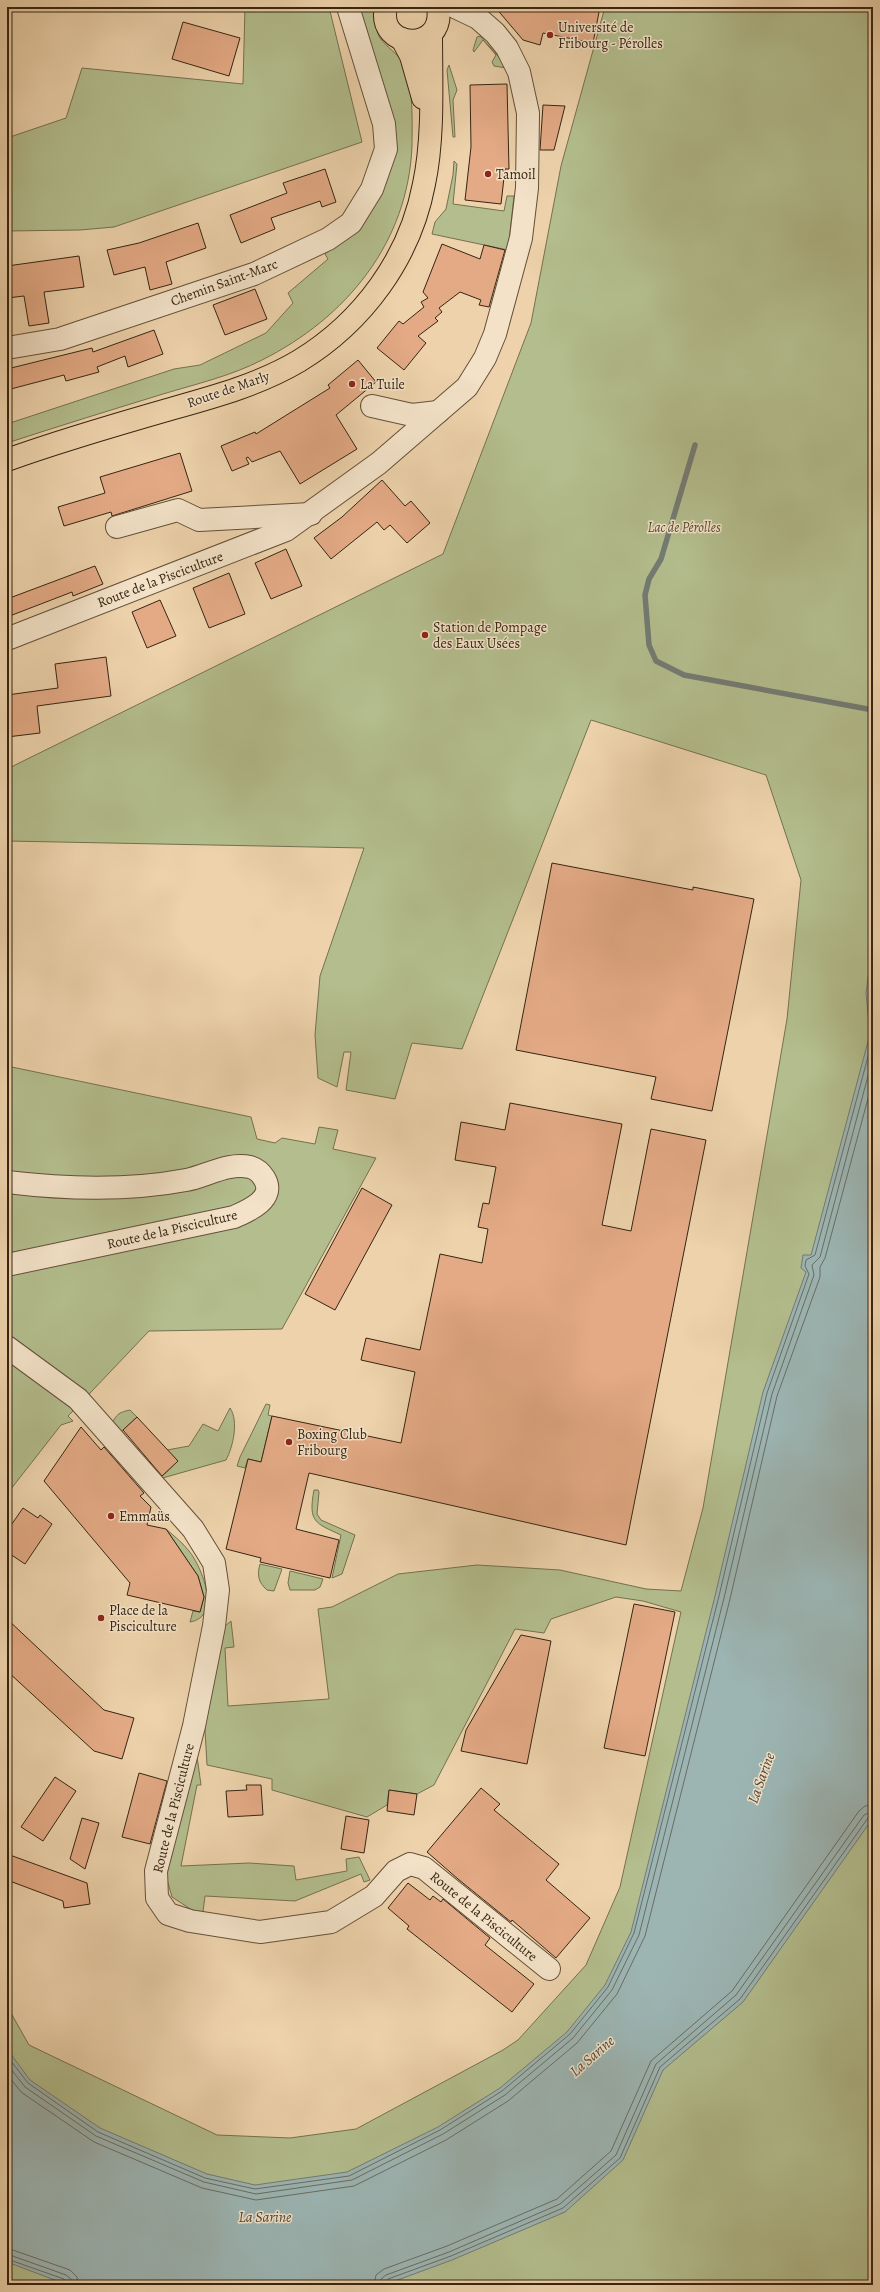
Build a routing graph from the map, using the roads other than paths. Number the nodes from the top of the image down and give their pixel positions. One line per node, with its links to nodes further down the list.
1 (348, 7): 8 (street, Chemin Saint-Marc)
2 (438, 7): 5 (main road)
3 (455, 7): 10 (street, Route de la Pisciculture)
4 (385, 8): 6 (main road, Route de Marly)
5 (431, 34): 6 (main road); 7 (main road, Route de Marly)
6 (402, 39): 7 (main road, Route de Marly)
7 (429, 132): 11 (main road, Route de Marly)
8 (7, 348)
9 (372, 406): 10 (street)
10 (438, 412): 12 (street, Route de la Pisciculture)
11 (7, 460)
12 (311, 514): 13 (street); 14 (street, Route de la Pisciculture)
13 (117, 527)
14 (7, 639)
15 (7, 1182): 16 (street, Route de la Pisciculture)
16 (7, 1265)
17 (7, 1347): 18 (street, Route de la Pisciculture)
18 (549, 1969)

